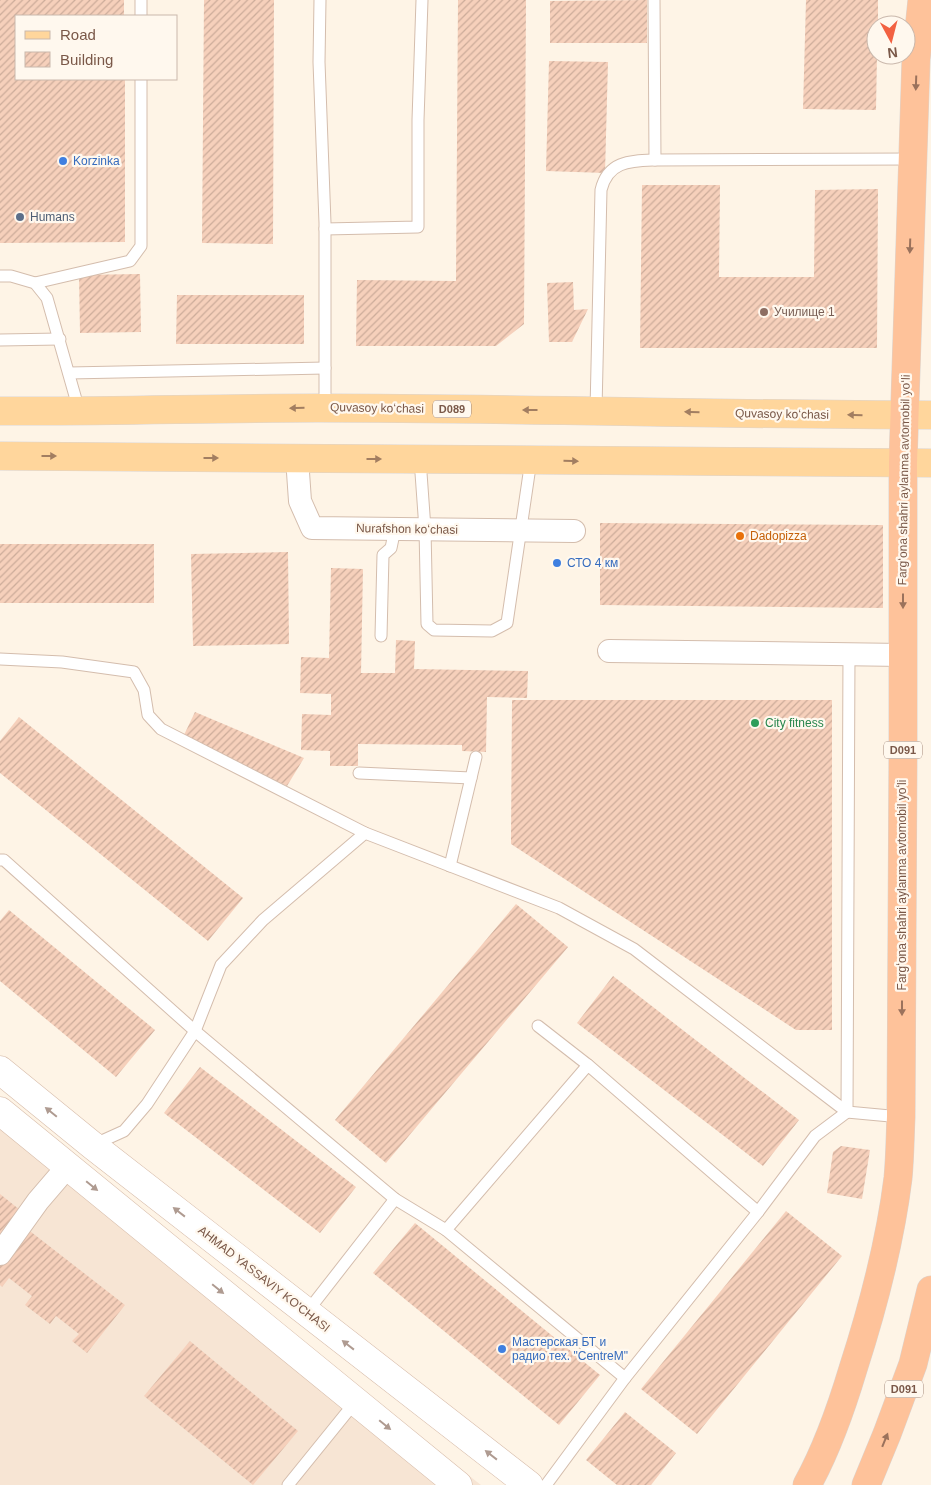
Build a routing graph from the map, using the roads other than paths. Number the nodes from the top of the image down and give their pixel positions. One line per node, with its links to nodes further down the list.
1 (141, 0): 6 (lane)
2 (320, 0): 10 (lane)
3 (422, 0): 10 (lane)
4 (654, 0): 9 (lane)
5 (922, 0): 8 (highway, Fargʻona shahri aylanma avtomobil yoʻli / D091, one-way to 8)
6 (141, 15)
7 (141, 80): 12 (lane)
8 (914, 159): 9 (lane); 21 (highway, Fargʻona shahri aylanma avtomobil yoʻli / D091, one-way to 21)
9 (655, 160): 18 (lane)
10 (325, 229): 15 (lane)
11 (0, 276): 12 (lane)
12 (35, 283): 13 (lane)
13 (60, 339): 14 (lane); 16 (lane)
14 (0, 340)
15 (325, 368): 16 (lane); 17 (lane)
16 (69, 373): 20 (lane)
17 (325, 408): 18 (main road, Quvasoy koʻchasi / D089, one-way to 17); 20 (main road, Quvasoy koʻchasi / D089, one-way to 20)
18 (596, 410): 21 (main road, Quvasoy koʻchasi / D089, one-way to 18)
19 (0, 411): 20 (main road, Quvasoy koʻchasi / D089)
20 (79, 412)
21 (904, 415): 22 (main road, D089); 27 (highway, Fargʻona shahri aylanma avtomobil yoʻli / D091)
22 (931, 415)
23 (0, 456): 24 (main road, one-way to 24)
24 (297, 458): 25 (main road, one-way to 25); 29 (street, Nurafshon koʻchasi)
25 (420, 459): 26 (main road); 30 (lane)
26 (531, 460): 27 (main road, one-way to 27); 31 (lane)
27 (903, 463): 28 (main road); 36 (highway, Fargʻona shahri aylanma avtomobil yoʻli / D091, one-way to 36)
28 (931, 463)
29 (395, 529): 30 (street, Nurafshon koʻchasi); 33 (lane)
30 (425, 529): 31 (street, Nurafshon koʻchasi); 31 (lane)
31 (521, 530): 32 (street, Nurafshon koʻchasi)
32 (574, 531)
33 (381, 636)
34 (609, 651): 35 (street)
35 (849, 654): 36 (street); 49 (lane)
36 (903, 655): 50 (highway, Fargʻona shahri aylanma avtomobil yoʻli / D091, one-way to 50)
37 (0, 659): 41 (lane)
38 (476, 757): 40 (lane)
39 (359, 773): 40 (lane)
40 (471, 778): 43 (lane)
41 (365, 833): 43 (lane); 45 (lane)
42 (0, 860): 45 (lane)
43 (450, 866): 49 (lane)
44 (538, 1026): 46 (lane)
45 (195, 1031): 51 (lane); 53 (lane)
46 (588, 1065): 54 (lane); 55 (lane)
47 (0, 1070): 51 (main road, AHMAD YASSAVIY KO'CHASI, one-way to 47)
48 (0, 1111): 52 (main road)
49 (847, 1112): 50 (lane); 54 (lane)
50 (901, 1117): 66 (highway, Fargʻona shahri aylanma avtomobil yoʻli / D091)
51 (92, 1145): 58 (main road, AHMAD YASSAVIY KO'CHASI, one-way to 51)
52 (68, 1166): 56 (street); 61 (main road, one-way to 61)
53 (395, 1199): 55 (lane); 58 (lane)
54 (758, 1212): 60 (lane)
55 (446, 1230): 60 (lane)
56 (0, 1254)
57 (931, 1290): 67 (highway, D091, one-way to 57)
58 (307, 1312): 59 (main road, AHMAD YASSAVIY KO'CHASI, one-way to 58)
59 (382, 1371): 61 (main road); 64 (main road, AHMAD YASSAVIY KO'CHASI, one-way to 59)
60 (625, 1378): 65 (lane)
61 (356, 1401): 62 (lane); 63 (main road, one-way to 63)
62 (288, 1485)
63 (458, 1485)
64 (529, 1485)
65 (546, 1485)
66 (807, 1485)
67 (866, 1485)

